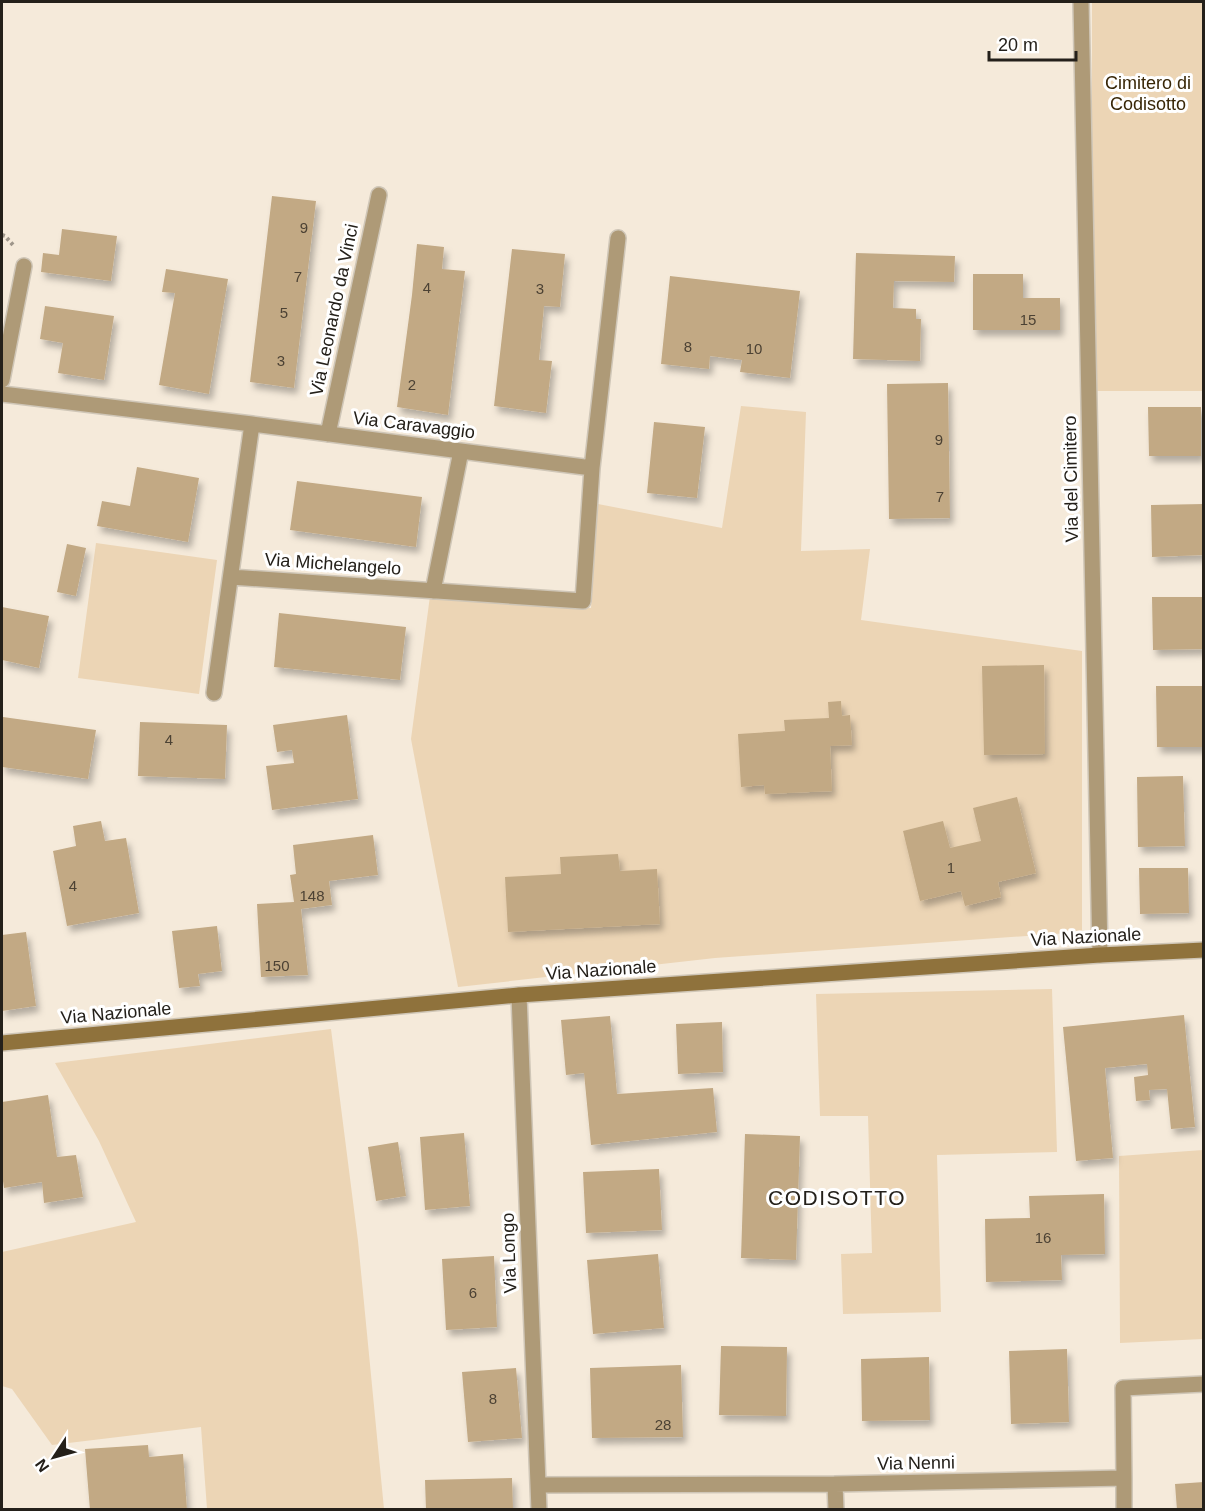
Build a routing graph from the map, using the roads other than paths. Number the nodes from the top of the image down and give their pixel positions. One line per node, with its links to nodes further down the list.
1 (1081, 2): 15 (street, Via del Cimitero)
2 (379, 195): 8 (street, Via Leonardo da Vinci)
3 (618, 238): 10 (street)
4 (24, 266): 5 (street)
5 (2, 380)
6 (2, 394): 7 (street, Via Caravaggio)
7 (252, 424): 8 (street, Via Caravaggio); 11 (street)
8 (328, 434): 9 (street, Via Caravaggio)
9 (461, 451): 10 (street, Via Caravaggio); 12 (street)
10 (592, 468): 12 (street, Via Michelangelo)
11 (231, 577): 12 (street, Via Michelangelo); 13 (street)
12 (433, 591)
13 (214, 693)
14 (1203, 950): 15 (main road, Via Nazionale)
15 (1100, 955): 16 (main road, Via Nazionale)
16 (519, 995): 17 (main road, Via Nazionale); 21 (street, Via Longo)
17 (2, 1043)
18 (1203, 1384): 19 (street)
19 (1124, 1478): 20 (street, Via Nenni); 24 (street)
20 (835, 1484): 21 (street, Via Nenni); 23 (street)
21 (538, 1485): 22 (street, Via Longo)
22 (538, 1509)
23 (836, 1509)
24 (1124, 1509)

